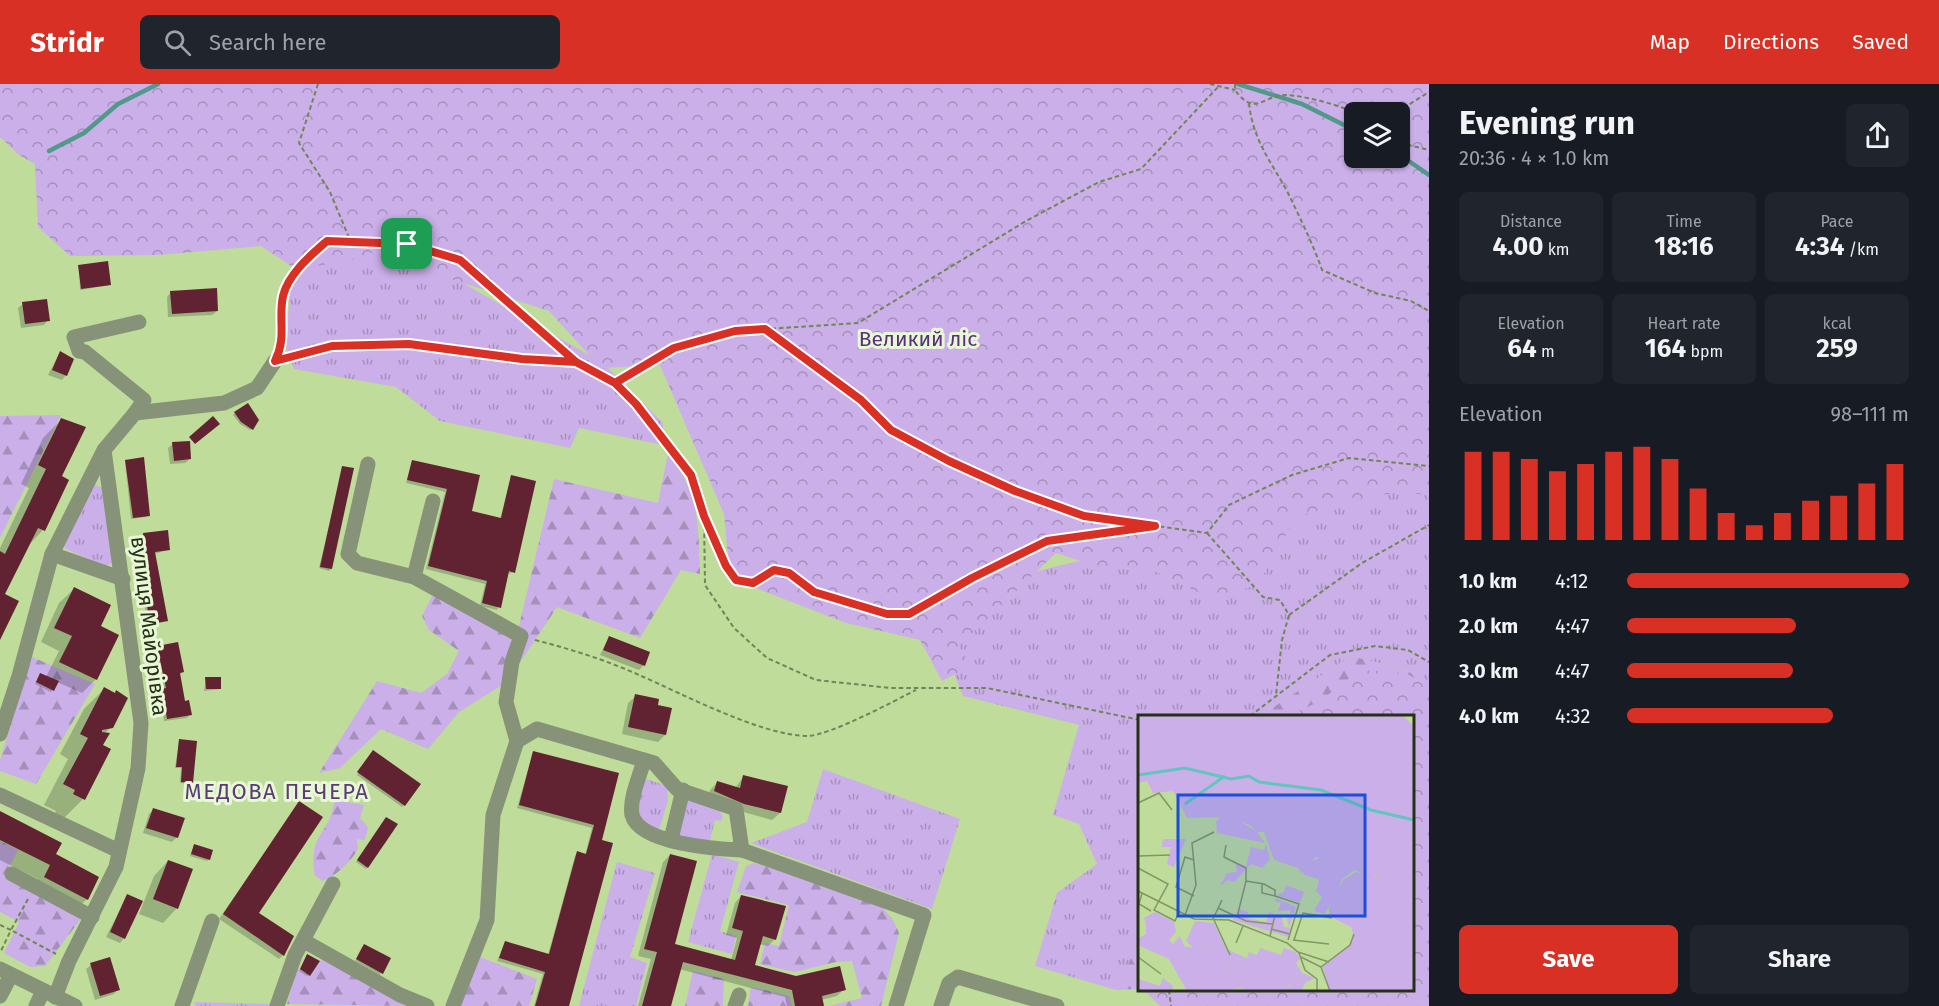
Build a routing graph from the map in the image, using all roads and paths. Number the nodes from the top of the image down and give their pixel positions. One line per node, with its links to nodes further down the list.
1 (318, 84): 12 (path)
2 (1210, 84): 4 (path)
3 (1235, 84): 5 (path)
4 (1218, 87): 5 (path); 15 (path)
5 (1235, 90): 7 (path)
6 (1429, 92): 8 (path)
7 (1249, 103): 9 (path); 13 (path)
8 (1410, 104)
9 (1344, 107)
10 (1410, 145): 11 (path)
11 (1429, 150)
12 (350, 240): 16 (path); 17 (path)
13 (1429, 311)
14 (139, 322): 19 (street)
15 (765, 329): 18 (path); 26 (path)
16 (275, 361): 17 (path); 19 (street)
17 (576, 362): 18 (path)
18 (615, 383): 24 (path)
19 (135, 413): 20 (street)
20 (104, 450): 28 (street); 30 (street, вулиця Майорівка)
21 (368, 464): 29 (street)
22 (1429, 466): 27 (path)
23 (433, 501): 29 (street)
24 (704, 516): 26 (path); 34 (path)
25 (1429, 525): 31 (path)
26 (1155, 526): 27 (path)
27 (1207, 533): 31 (path)
28 (52, 554): 30 (street); 38 (street)
29 (414, 577): 32 (street)
30 (123, 579): 45 (street, вулиця Майорівка)
31 (1289, 615): 35 (path)
32 (520, 636): 34 (path); 39 (street)
33 (1429, 662): 35 (path)
34 (919, 689): 37 (path)
35 (1276, 696): 36 (path)
36 (1252, 715)
37 (1138, 720)
38 (0, 734)
39 (517, 741): 40 (street); 65 (street)
40 (644, 760): 41 (street); 43 (street)
41 (683, 790): 43 (street); 44 (street)
42 (0, 795): 45 (street)
43 (671, 839): 44 (street)
44 (742, 850): 66 (street)
45 (120, 851): 49 (street, вулиця Майорівка)
46 (12, 874): 48 (street)
47 (333, 884): 53 (street)
48 (34, 886): 49 (street); 52 (path)
49 (92, 916): 55 (street, вулиця Майорівка)
50 (212, 921): 62 (street)
51 (0, 925): 52 (path)
52 (11, 930): 54 (path); 55 (path)
53 (304, 941): 63 (street); 64 (street)
54 (0, 953)
55 (69, 961): 58 (street, вулиця Майорівка)
56 (5, 972): 58 (street); 59 (street)
57 (1169, 991): 69 (path)
58 (49, 994): 60 (street, вулиця Майорівка); 61 (street)
59 (0, 996)
60 (36, 1006)
61 (75, 1006)
62 (182, 1006)
63 (277, 1006)
64 (427, 1006)
65 (453, 1006)
66 (896, 1006)
67 (941, 1006): 68 (street)
68 (1057, 1006)
69 (1171, 1006)

